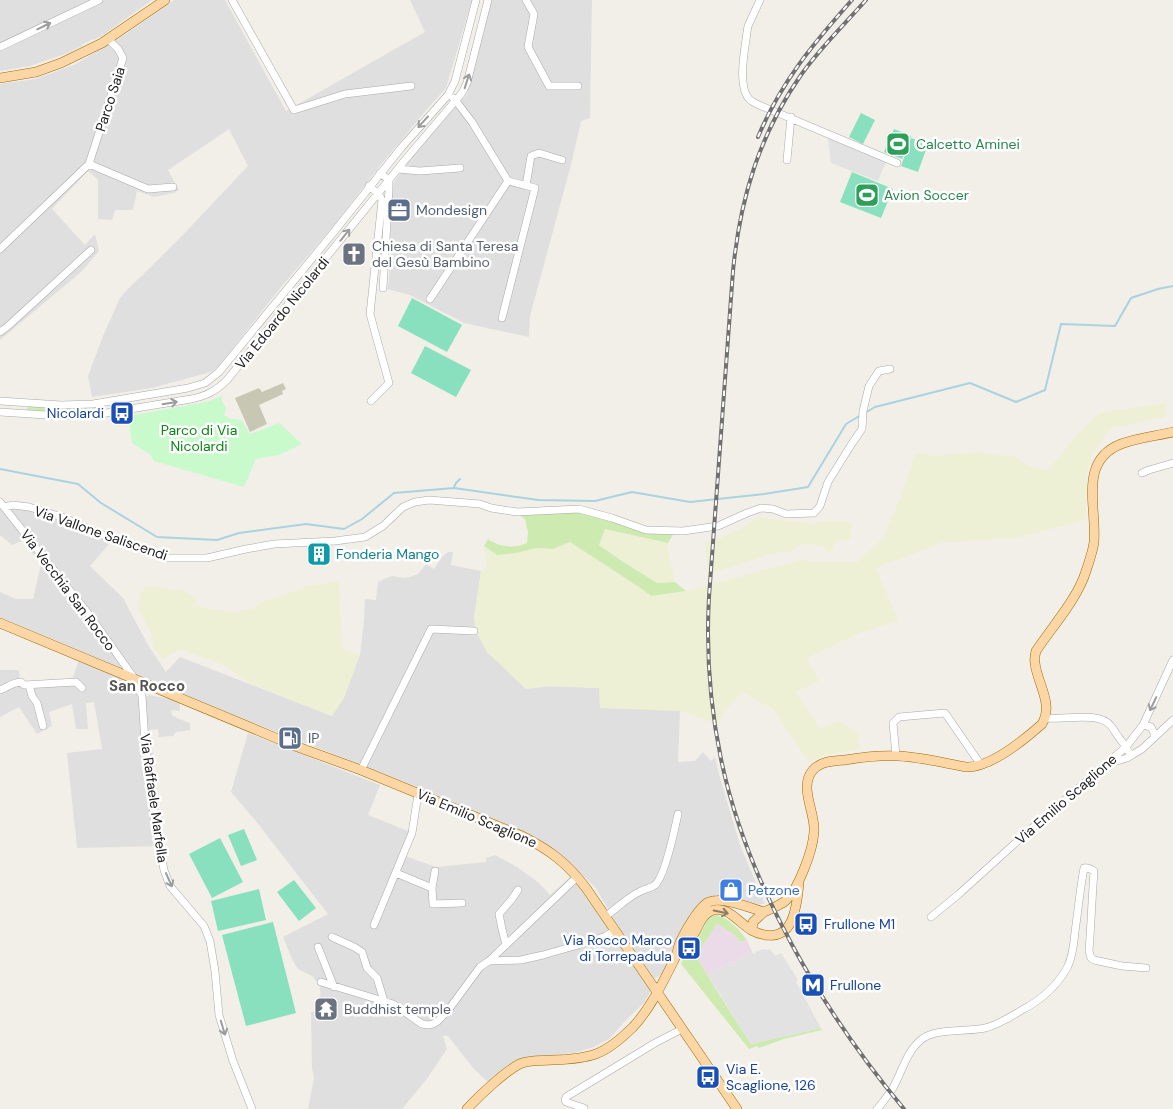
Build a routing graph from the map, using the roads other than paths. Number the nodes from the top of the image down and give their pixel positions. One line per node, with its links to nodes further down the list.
1 (99, 0): 9 (street, one-way to 1)
2 (165, 0): 8 (main road)
3 (232, 0): 11 (street)
4 (476, 0): 13 (street, Via Edoardo Nicolardi)
5 (488, 0): 14 (street, Via Edoardo Nicolardi, one-way to 5)
6 (526, 0): 12 (street)
7 (760, 0): 15 (street)
8 (108, 39): 10 (main road); 19 (street, Parco Saia)
9 (0, 47)
10 (0, 78)
11 (411, 86)
12 (578, 86)
13 (448, 95): 14 (street); 22 (street, Via Edoardo Nicolardi, one-way to 22)
14 (456, 101): 21 (street, Via Edoardo Nicolardi); 24 (street)
15 (791, 118): 17 (street); 18 (street)
16 (562, 160): 26 (street)
17 (787, 160)
18 (897, 163)
19 (89, 164): 27 (street); 29 (street, Parco Saia)
20 (460, 168): 21 (street)
21 (398, 169): 23 (street, Via Edoardo Nicolardi)
22 (380, 173): 23 (street); 25 (street, Via Edoardo Nicolardi)
23 (388, 180): 28 (street, Via Edoardo Nicolardi); 31 (street)
24 (508, 181): 26 (street); 32 (street)
25 (369, 186): 28 (street); 36 (street, Via Edoardo Nicolardi)
26 (526, 186): 33 (street)
27 (173, 187)
28 (378, 194): 39 (street); 42 (street, Via Edoardo Nicolardi, one-way to 28)
29 (0, 249)
30 (91, 250): 34 (street)
31 (383, 288)
32 (430, 299)
33 (502, 318)
34 (0, 332)
35 (890, 369): 50 (street, Via Vallone Saliscendi)
36 (148, 395): 38 (street, Via Edoardo Nicolardi); 42 (street)
37 (0, 401): 40 (street, Via Edoardo Nicolardi)
38 (112, 401): 41 (street, Via Edoardo Nicolardi); 44 (street)
39 (372, 401)
40 (20, 403): 41 (street, Via Edoardo Nicolardi); 45 (street)
41 (102, 403): 46 (street)
42 (150, 406): 44 (street, Via Edoardo Nicolardi)
43 (0, 412): 45 (street, Via Edoardo Nicolardi)
44 (115, 412): 46 (street, Via Edoardo Nicolardi)
45 (20, 414): 46 (street, Via Edoardo Nicolardi)
46 (106, 414)
47 (1173, 432): 58 (main road)
48 (1173, 464): 49 (street)
49 (1142, 474)
50 (2, 504): 54 (street, Via Vecchia San Rocco)
51 (0, 623): 54 (main road, Via Emilio Scaglione)
52 (474, 631): 68 (street)
53 (1173, 660): 60 (street, Via Emilio Scaglione, one-way to 60)
54 (134, 678): 68 (main road, Via Emilio Scaglione); 96 (street, Via Raffaele Marfella, one-way to 96)
55 (29, 685): 56 (street); 57 (street); 61 (street)
56 (82, 688)
57 (0, 690)
58 (1045, 718): 63 (street); 67 (main road)
59 (1173, 720): 62 (street)
60 (1142, 725): 62 (street); 63 (street, Via Emilio Scaglione)
61 (43, 726)
62 (1154, 737): 64 (street)
63 (1126, 747): 64 (street); 66 (street, Via Emilio Scaglione)
64 (1132, 755): 66 (street)
65 (896, 756): 67 (main road); 67 (street); 74 (main road)
66 (1108, 764): 80 (street, Via Emilio Scaglione)
67 (981, 766)
68 (361, 770): 69 (main road, Via Emilio Scaglione)
69 (418, 794): 72 (street); 73 (main road, Via Emilio Scaglione)
70 (678, 814): 79 (street)
71 (435, 871): 75 (street)
72 (396, 873): 75 (street); 81 (street)
73 (577, 877): 79 (main road, Via Emilio Scaglione); 85 (street)
74 (799, 881): 78 (main road); 83 (main road)
75 (432, 888): 77 (street)
76 (518, 890): 85 (street)
77 (462, 902)
78 (764, 912): 83 (main road); 87 (main road)
79 (606, 916): 82 (main road, Via Emilio Scaglione)
80 (931, 917)
81 (374, 925)
82 (615, 930): 88 (street); 92 (main road, Via Emilio Scaglione)
83 (752, 930): 87 (main road, one-way to 83)
84 (332, 937): 93 (street)
85 (506, 945): 88 (street)
86 (318, 946): 91 (street)
87 (677, 953): 92 (main road)
88 (489, 962): 93 (street)
89 (1146, 968): 99 (street)
90 (321, 982): 91 (street)
91 (334, 987): 93 (street)
92 (657, 992): 94 (main road, Via Emilio Scaglione); 97 (main road)
93 (384, 1002)
94 (682, 1029): 95 (street); 98 (main road, Via Emilio Scaglione)
95 (584, 1108)
96 (252, 1109)
97 (467, 1109)
98 (737, 1109)
99 (877, 1109)

